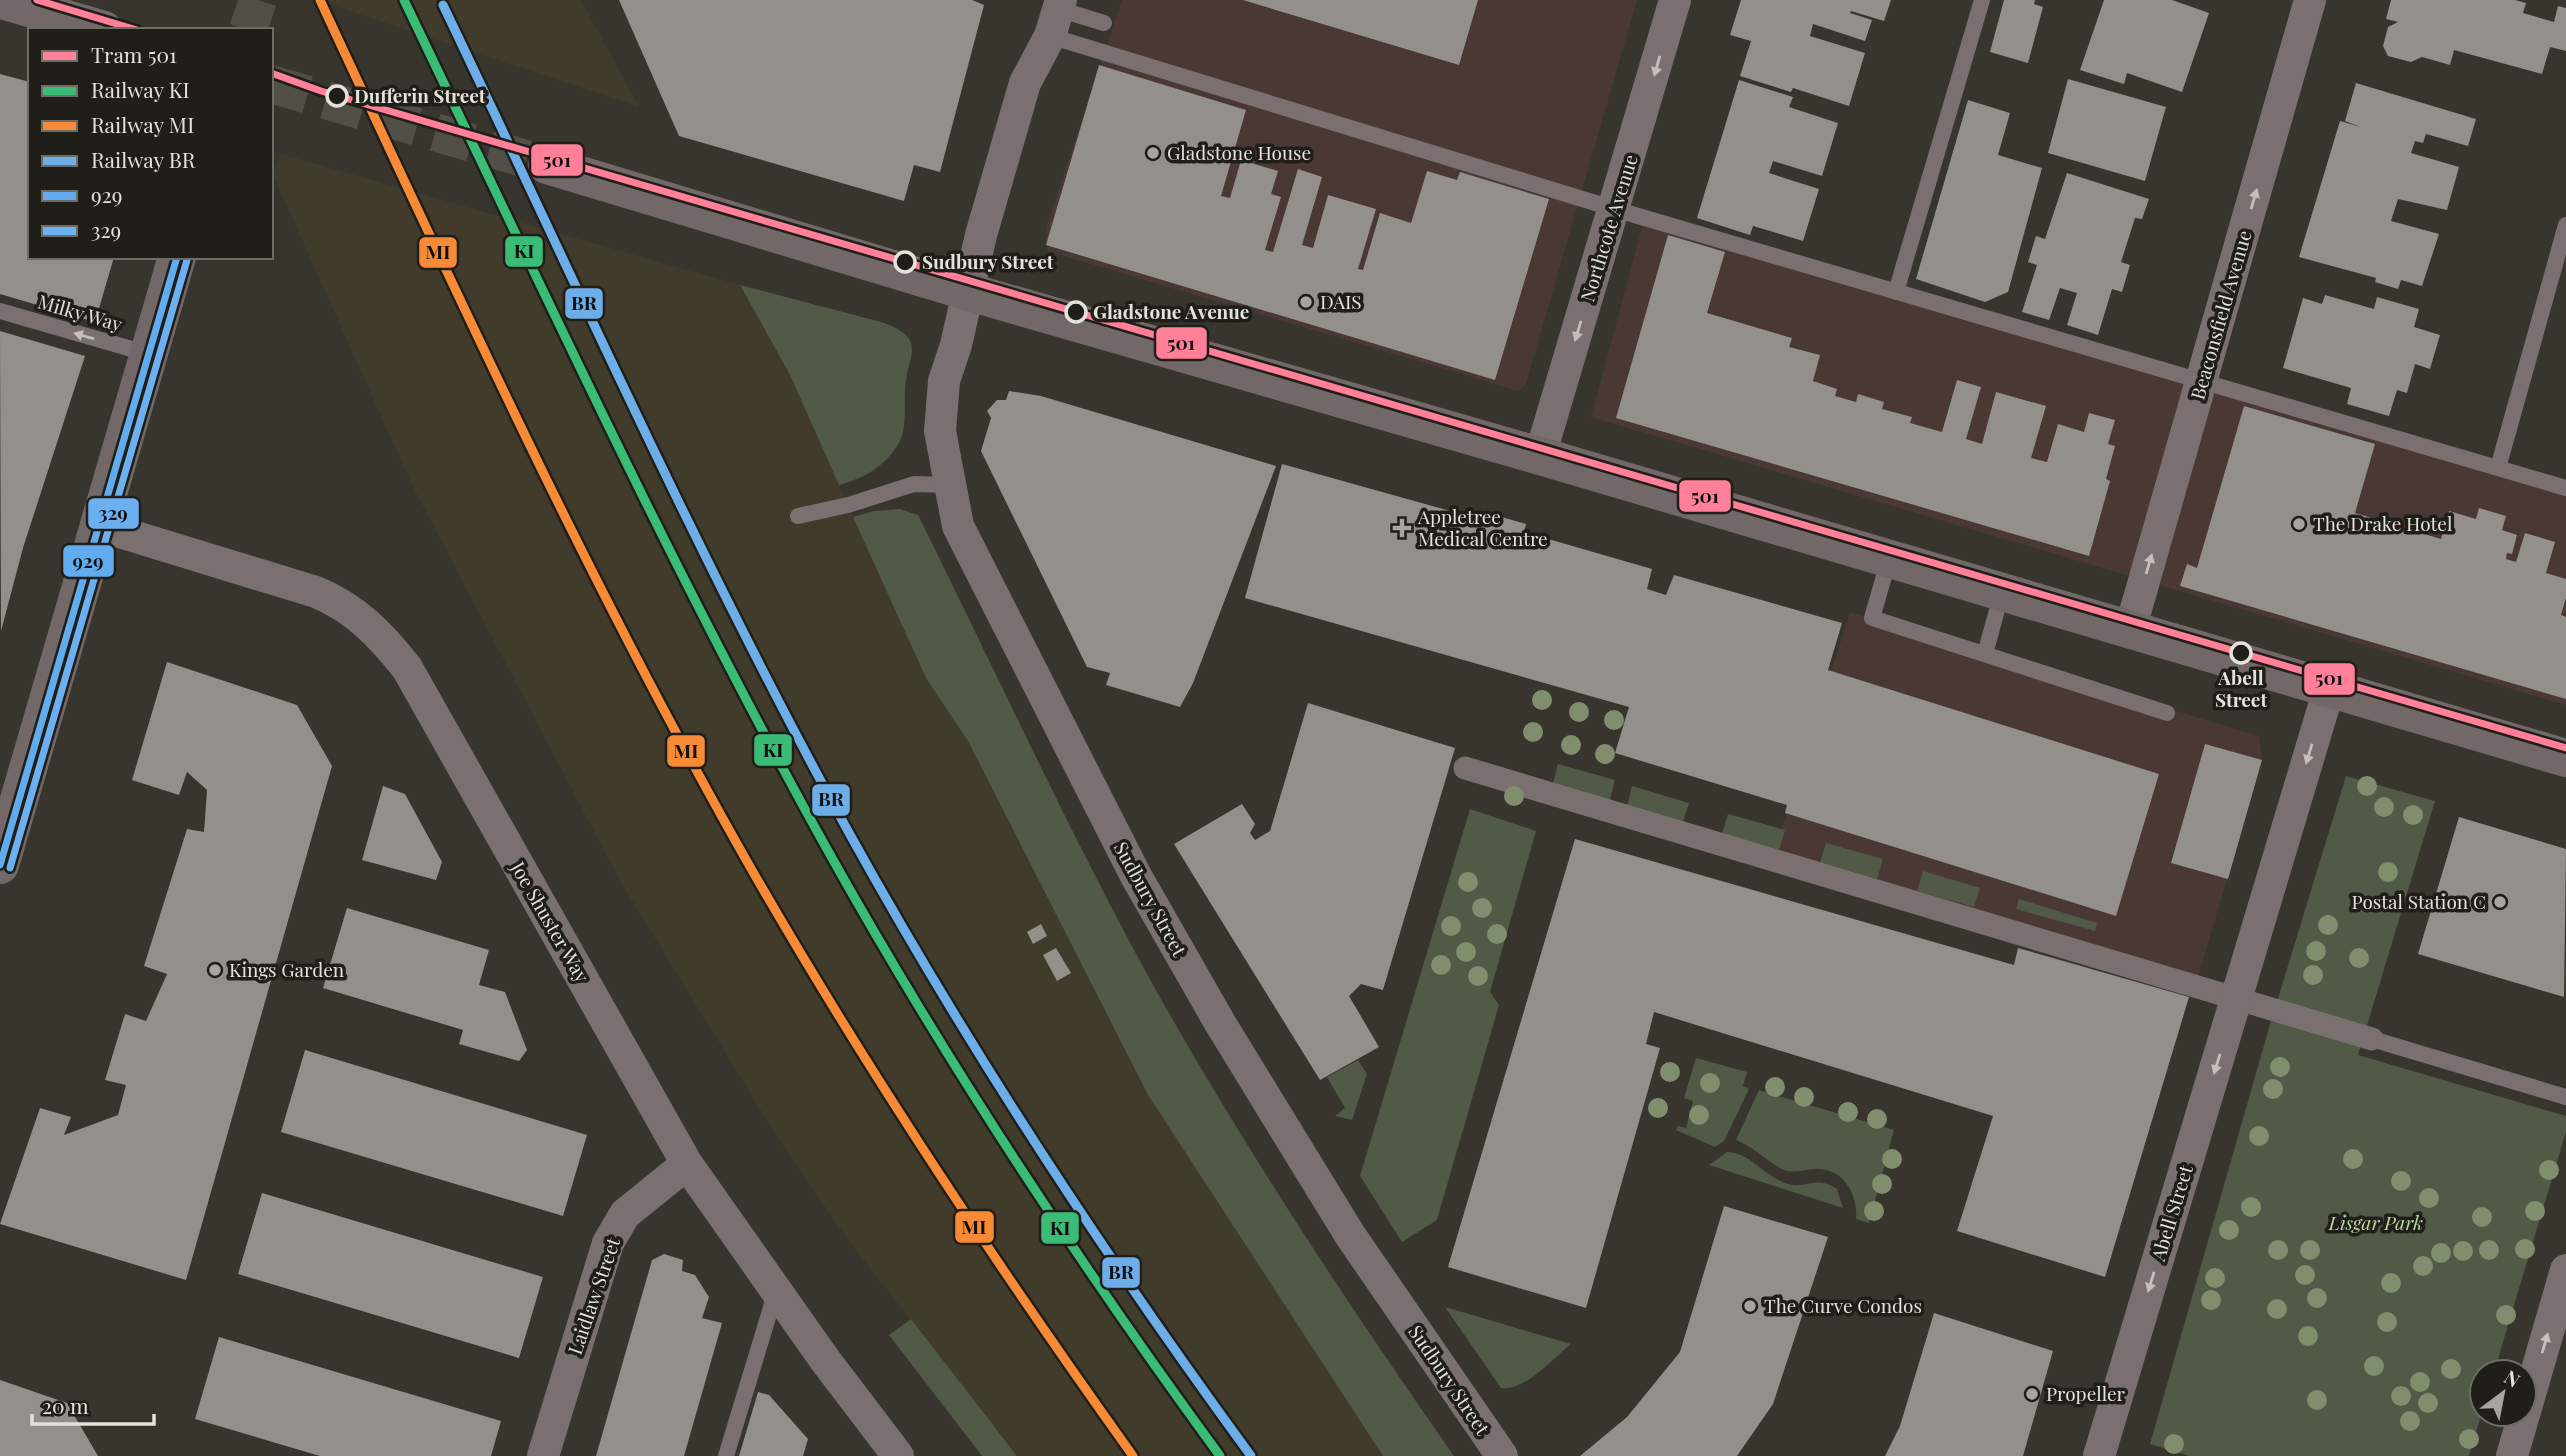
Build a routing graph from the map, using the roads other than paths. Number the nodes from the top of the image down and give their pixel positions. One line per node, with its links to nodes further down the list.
1 (2, 0): 7 (main road)
2 (1675, 0): 9 (street, Northcote Avenue, one-way to 9)
3 (1982, 0): 13 (lane)
4 (2310, 0): 16 (street, Beaconsfield Avenue, one-way to 4)
5 (1057, 15): 6 (lane); 9 (lane); 12 (street)
6 (1104, 23)
7 (97, 28)
8 (547, 165): 12 (main road)
9 (1615, 209): 13 (lane); 17 (street, Northcote Avenue, one-way to 17)
10 (2566, 225): 18 (lane)
11 (176, 259): 15 (main road)
12 (966, 291): 17 (main road); 19 (street, Sudbury Street)
13 (1896, 292): 16 (lane)
14 (0, 311): 15 (lane, Milky Way, one-way to 14)
15 (149, 354): 22 (main road)
16 (2202, 383): 18 (lane); 25 (street, Beaconsfield Avenue, one-way to 16)
17 (1540, 456): 23 (main road)
18 (2498, 468): 20 (lane)
19 (948, 485): 21 (lane); 41 (street, Sudbury Street)
20 (2566, 488)
21 (798, 516)
22 (100, 526): 31 (main road); 35 (street, Joe Shuster Way)
23 (1889, 559): 24 (main road); 26 (lane)
24 (2002, 592): 25 (main road); 26 (lane)
25 (2130, 630): 27 (main road)
26 (1985, 654): 28 (lane)
27 (2329, 689): 29 (main road); 32 (street, Abell Street, one-way to 32)
28 (2167, 713)
29 (2566, 758)
30 (1465, 768): 32 (street)
31 (0, 865)
32 (2236, 998): 33 (street); 42 (street, Abell Street, one-way to 42)
33 (2372, 1039): 34 (lane)
34 (2566, 1097)
35 (687, 1164): 37 (street, Joe Shuster Way); 38 (street, Laidlaw Street)
36 (2566, 1270): 43 (street, one-way to 36)
37 (776, 1291): 39 (lane); 40 (street, Joe Shuster Way)
38 (543, 1456)
39 (726, 1456)
40 (898, 1456)
41 (1502, 1456)
42 (2099, 1456)
43 (2512, 1456)

